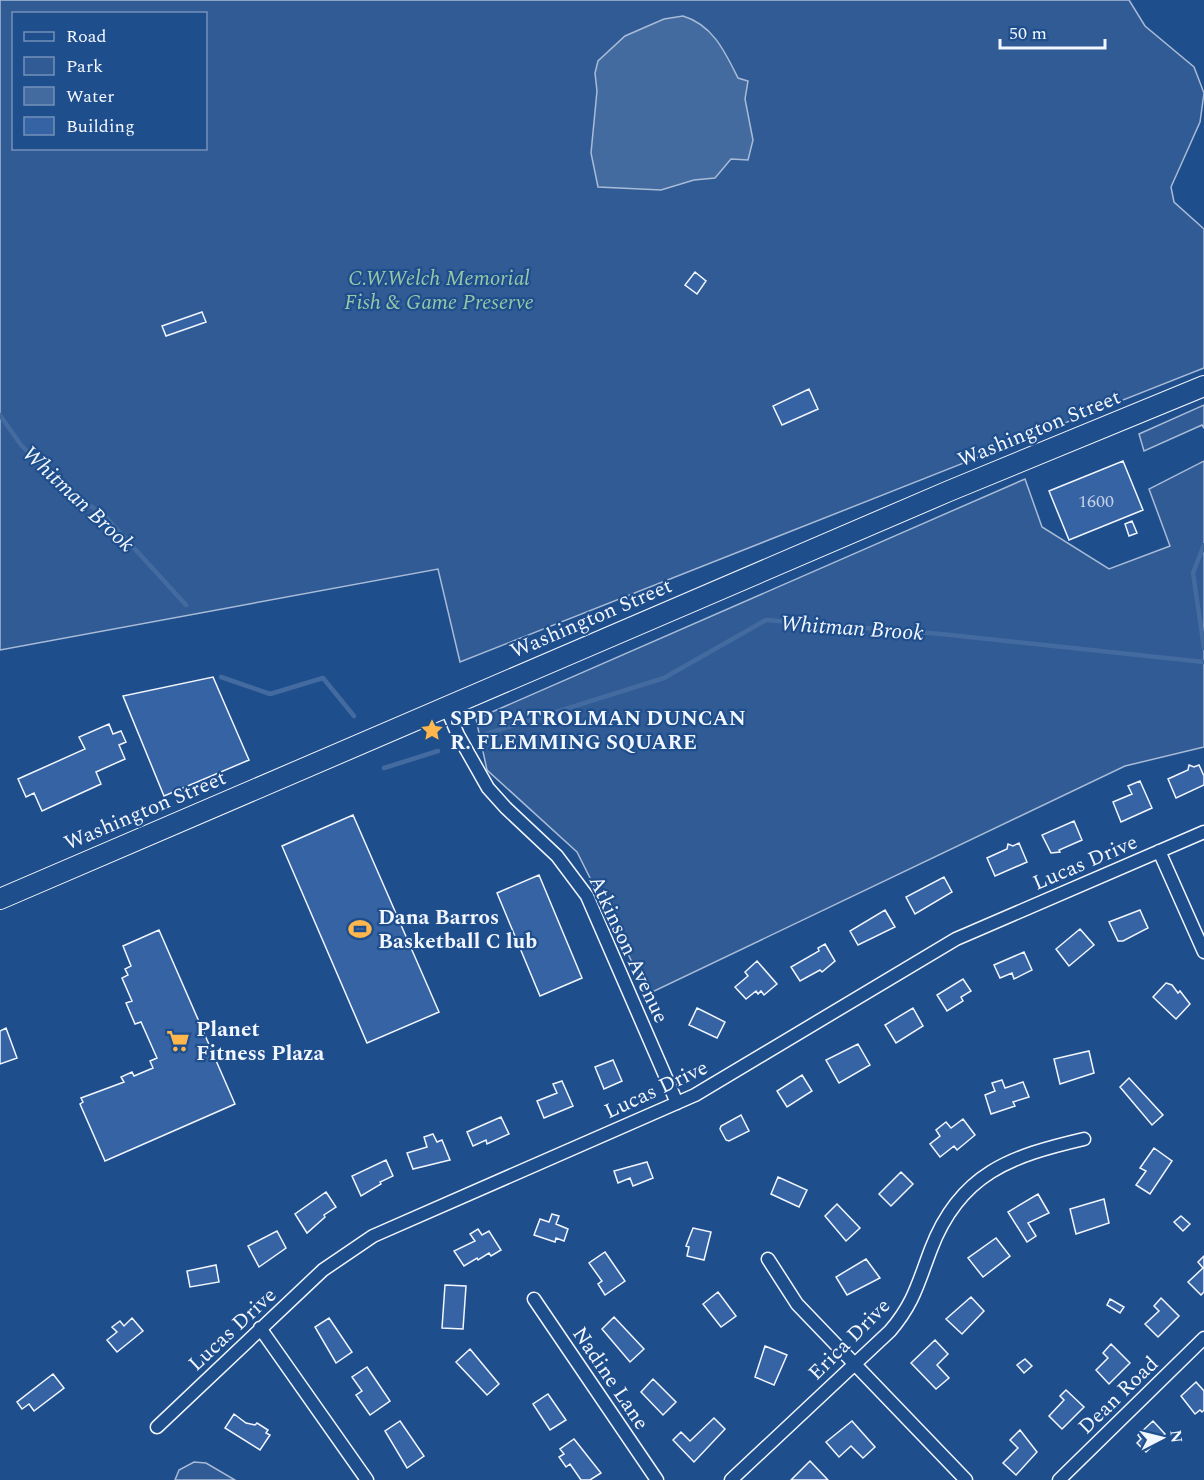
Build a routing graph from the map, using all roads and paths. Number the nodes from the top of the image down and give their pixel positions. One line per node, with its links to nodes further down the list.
1 (1204, 386): 2 (main road, Washington Street)
2 (446, 707): 5 (main road, Washington Street); 7 (street, Atkinson Avenue)
3 (1204, 832): 4 (street, Lucas Drive)
4 (1159, 851): 6 (street); 7 (street, Lucas Drive)
5 (0, 900)
6 (1204, 952)
7 (677, 1103): 11 (street, Lucas Drive)
8 (1084, 1139): 13 (street, Erica Drive)
9 (768, 1259): 13 (street)
10 (534, 1299): 16 (street, Nadine Lane)
11 (260, 1328): 14 (street, Lucas Drive); 15 (street)
12 (1204, 1338): 19 (street, Dean Road)
13 (854, 1364): 17 (street, Erica Drive); 18 (street)
14 (158, 1427)
15 (367, 1480)
16 (657, 1480)
17 (732, 1480)
18 (966, 1480)
19 (1059, 1480)

